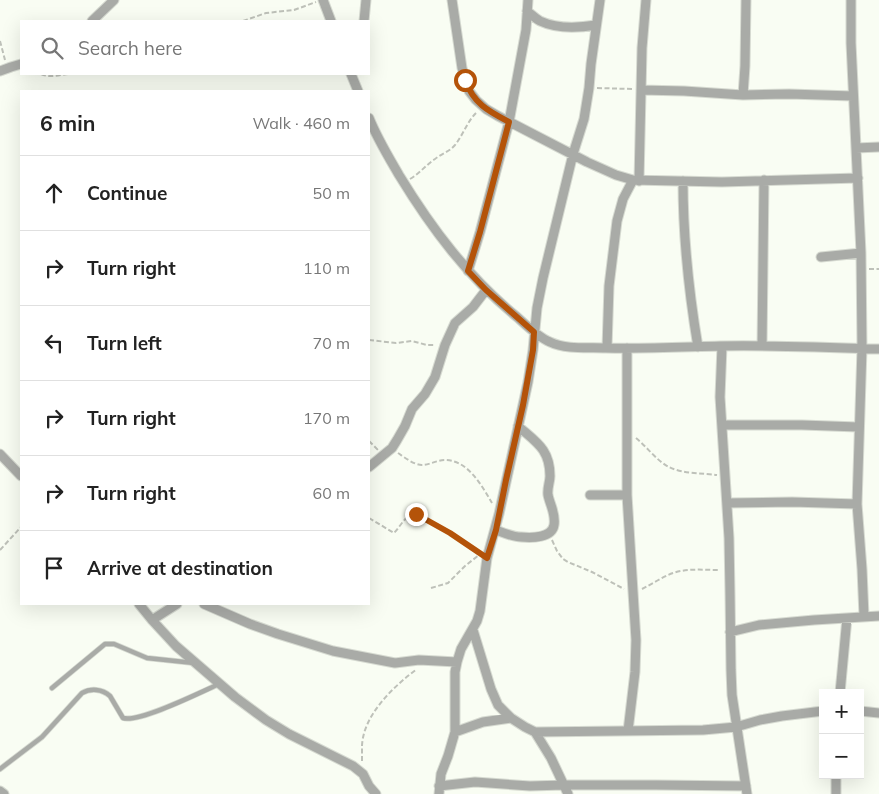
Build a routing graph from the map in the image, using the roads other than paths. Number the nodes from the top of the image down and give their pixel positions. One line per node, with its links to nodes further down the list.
1 (114, 0): 11 (street)
2 (322, 0): 12 (street)
3 (366, 0): 13 (street)
4 (452, 0): 23 (street)
5 (528, 0): 10 (street)
6 (600, 0): 14 (street)
7 (646, 0): 19 (street)
8 (746, 0): 20 (street)
9 (852, 0): 21 (street)
10 (527, 11): 14 (street); 23 (street)
11 (93, 20)
12 (331, 20)
13 (364, 20)
14 (596, 25): 26 (street)
15 (20, 64): 16 (street)
16 (2, 70)
17 (351, 75): 18 (street)
18 (358, 90)
19 (641, 90): 20 (street); 28 (street)
20 (744, 95): 21 (street)
21 (853, 96): 25 (street)
22 (370, 120): 33 (street)
23 (509, 122): 26 (street); 33 (street)
24 (879, 146): 25 (street)
25 (856, 148): 27 (street)
26 (573, 154): 28 (street); 35 (street)
27 (858, 178): 29 (street); 31 (street)
28 (636, 180): 30 (street); 39 (street)
29 (764, 180): 30 (street); 37 (street)
30 (683, 181): 38 (street)
31 (861, 253): 32 (street); 41 (street)
32 (821, 257)
33 (468, 271): 34 (street)
34 (486, 290): 35 (street); 47 (street)
35 (534, 332): 39 (street); 44 (street)
36 (722, 346): 37 (street); 38 (street); 43 (street)
37 (762, 346): 41 (street)
38 (698, 347): 40 (street)
39 (607, 348): 40 (street)
40 (627, 348): 50 (street)
41 (862, 348): 42 (street); 45 (street)
42 (879, 349)
43 (722, 425): 45 (street); 51 (street)
44 (518, 426): 53 (street); 53 (street)
45 (858, 427): 52 (street)
46 (0, 454): 48 (street)
47 (370, 466)
48 (20, 475)
49 (590, 495): 50 (street)
50 (626, 495): 73 (street)
51 (726, 503): 52 (street); 62 (street)
52 (857, 504): 57 (street)
53 (496, 530): 61 (street)
54 (140, 605): 60 (street)
55 (175, 605): 60 (street)
56 (206, 605): 63 (street)
57 (864, 616): 58 (street); 59 (street)
58 (879, 616)
59 (847, 618): 62 (street); 67 (street)
60 (152, 620): 64 (street)
61 (473, 630): 63 (street); 71 (street)
62 (730, 632): 72 (street)
63 (457, 662): 74 (street)
64 (194, 663): 65 (street); 66 (lane)
65 (220, 684): 76 (lane); 83 (street)
66 (52, 688)
67 (840, 689)
68 (819, 711): 72 (street)
69 (864, 711): 70 (street)
70 (879, 713)
71 (512, 718): 74 (street); 75 (street)
72 (736, 727): 73 (street); 81 (street)
73 (628, 731): 75 (street)
74 (455, 732): 80 (street)
75 (535, 732): 78 (street)
76 (0, 769)
77 (836, 779): 85 (street)
78 (564, 785): 80 (street); 81 (street); 84 (street)
79 (0, 790): 82 (street)
80 (439, 790)
81 (747, 790)
82 (4, 794)
83 (376, 794)
84 (568, 794)
85 (836, 794)

